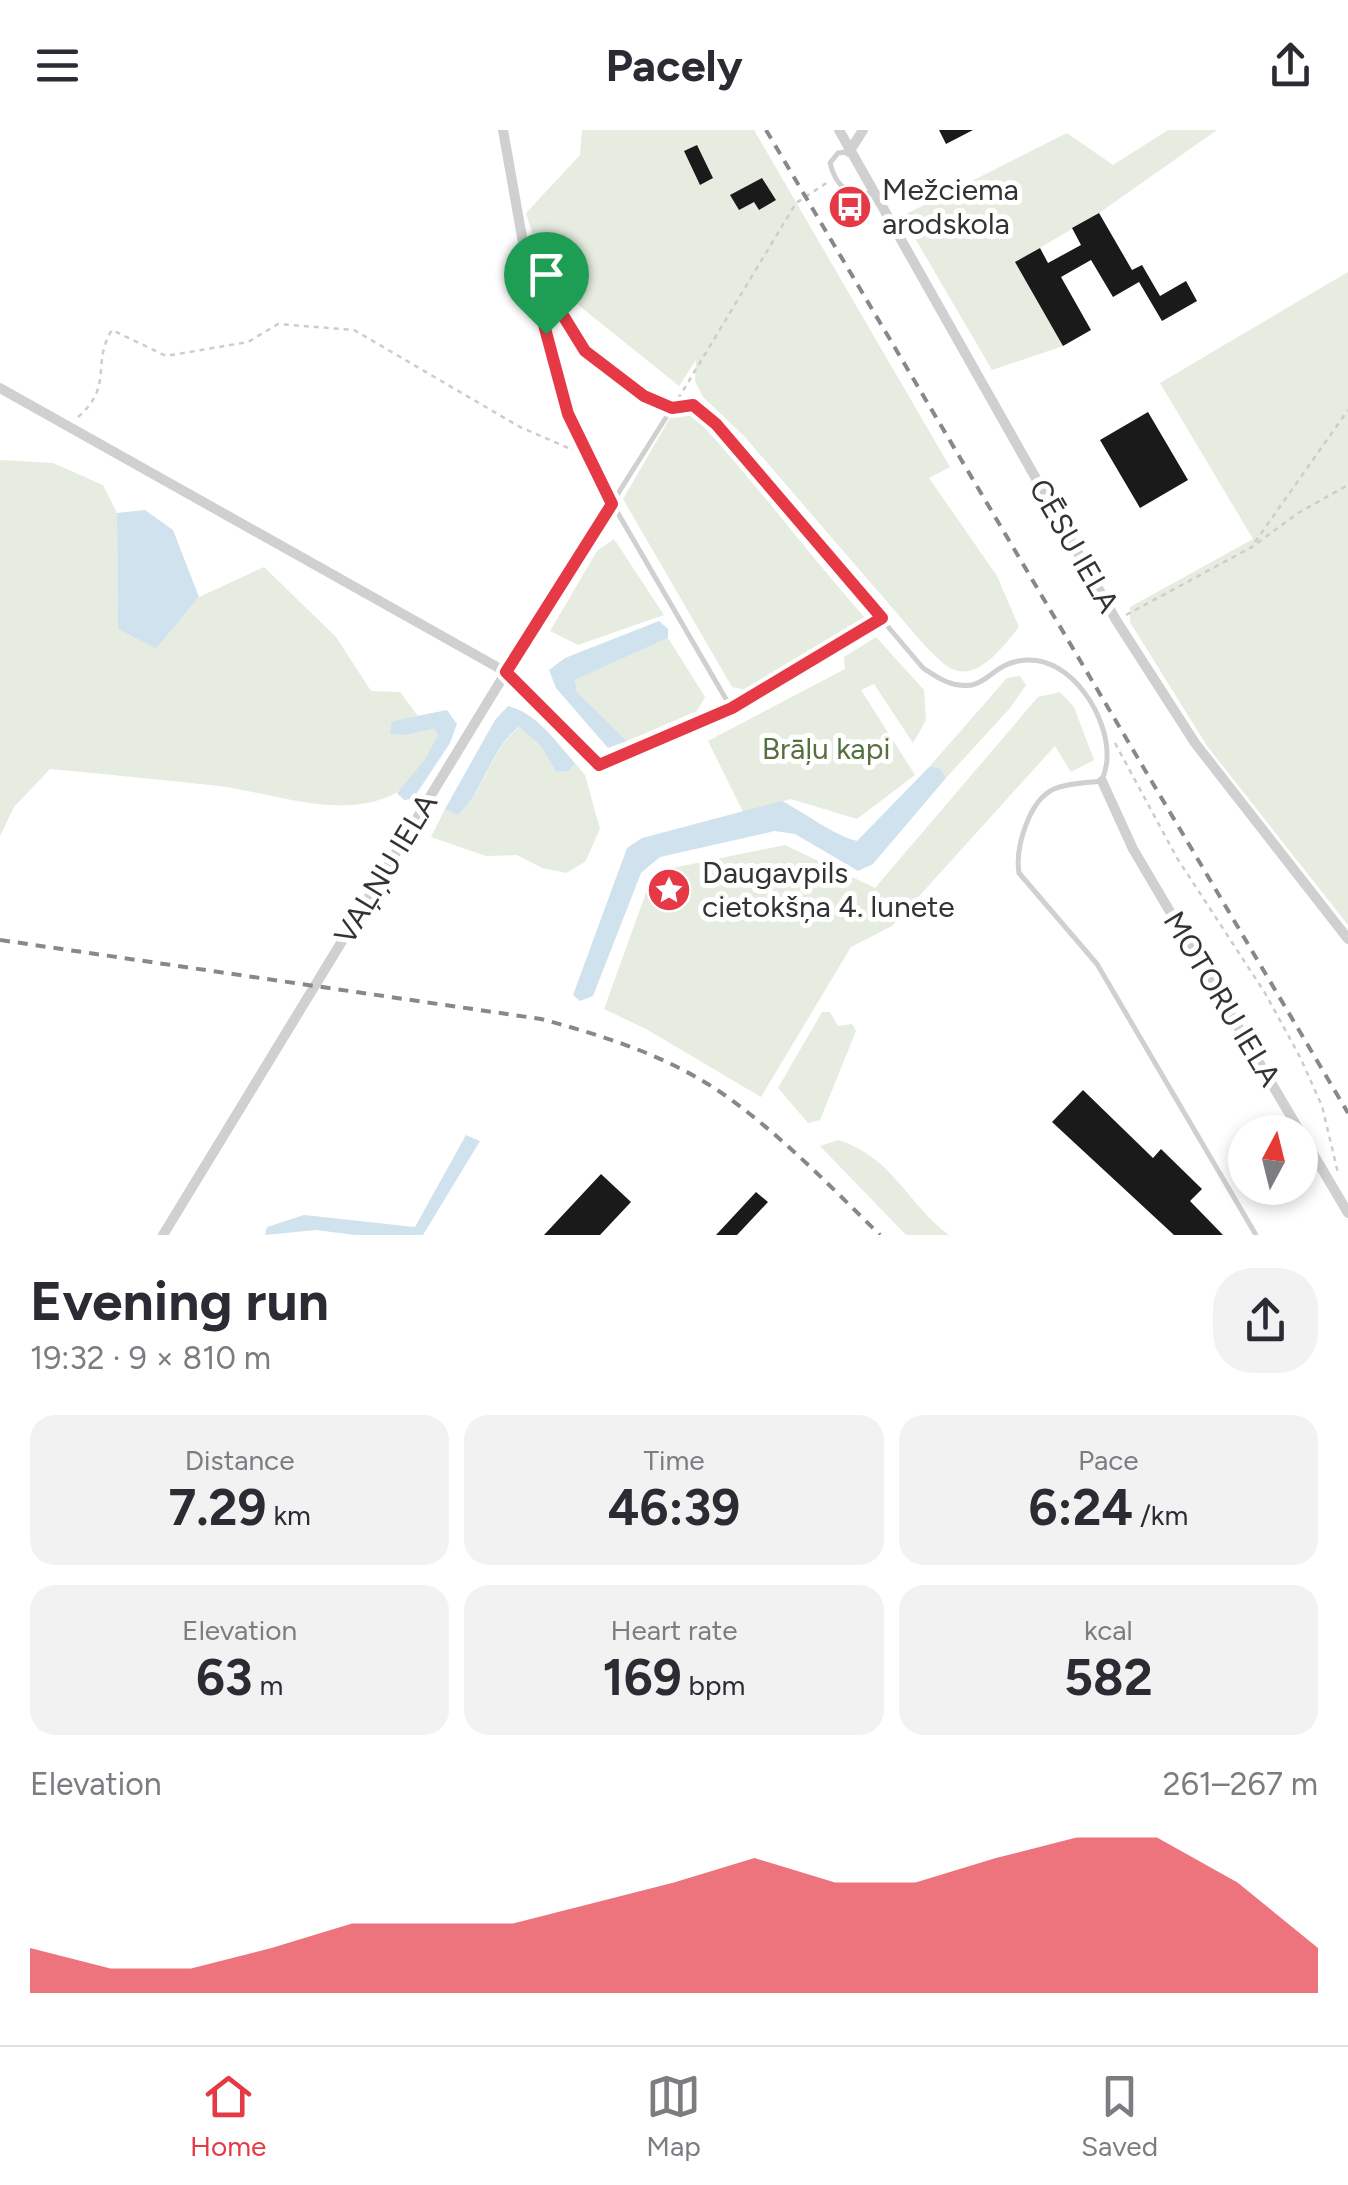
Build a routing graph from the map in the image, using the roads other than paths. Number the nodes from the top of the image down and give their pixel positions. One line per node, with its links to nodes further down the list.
1 (504, 130): 6 (street)
2 (839, 130): 4 (street, CĒSU IELA)
3 (863, 130): 4 (street)
4 (849, 152): 5 (street, CĒSU IELA); 5 (lane)
5 (872, 193): 14 (street, CĒSU IELA)
6 (525, 254): 8 (lane); 9 (street)
7 (0, 388): 11 (street)
8 (672, 408): 9 (lane); 10 (lane)
9 (612, 504): 11 (street, VAĻŅU IELA); 12 (lane)
10 (882, 618): 12 (street); 13 (lane)
11 (506, 672): 12 (street); 16 (street, VAĻŅU IELA)
12 (732, 708)
13 (1102, 781): 15 (street, MOTORU IELA); 17 (lane)
14 (1348, 938)
15 (1348, 1214)
16 (163, 1235)
17 (1256, 1235)

